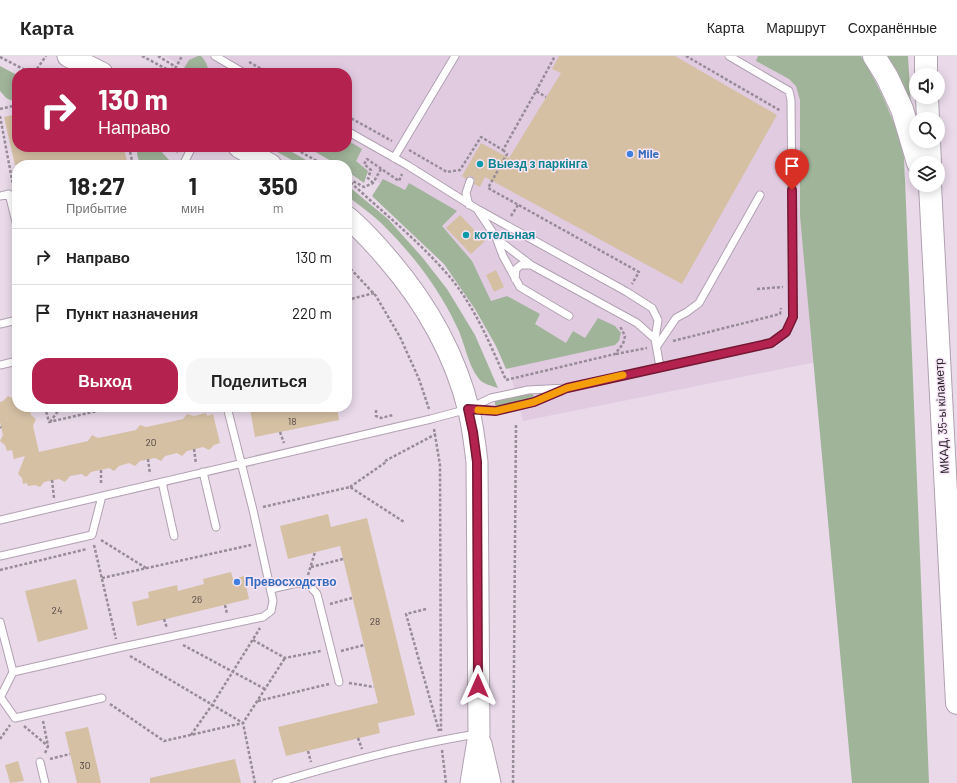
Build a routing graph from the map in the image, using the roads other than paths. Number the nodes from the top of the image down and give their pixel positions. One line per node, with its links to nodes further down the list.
1 (68, 56): 7 (main road)
2 (215, 56): 8 (lane)
3 (455, 56): 13 (lane)
4 (729, 56): 34 (lane)
5 (874, 56): 12 (highway)
6 (926, 56): 9 (highway)
7 (92, 68)
8 (230, 68)
9 (926, 68)
10 (352, 134): 13 (lane)
11 (248, 152): 14 (main road)
12 (916, 156)
13 (394, 158): 20 (lane)
14 (262, 160)
15 (470, 182): 20 (lane)
16 (923, 192): 24 (highway)
17 (930, 192): 24 (highway, МКАД, 35-ы кіламетр)
18 (760, 195): 31 (lane)
19 (0, 196): 21 (lane)
20 (469, 205): 22 (lane)
21 (12, 208)
22 (477, 209): 25 (lane); 31 (lane)
23 (352, 222): 36 (main road)
24 (932, 232): 52 (highway, МКАД, 35-ы кіламетр)
25 (497, 238): 26 (lane); 27 (lane)
26 (531, 265): 27 (lane); 31 (lane)
27 (515, 279): 28 (lane)
28 (569, 316)
29 (12, 321): 30 (lane)
30 (0, 324)
31 (656, 343): 34 (lane)
32 (12, 362): 33 (lane)
33 (0, 365)
34 (660, 367): 35 (lane)
35 (567, 388): 36 (lane); 36 (lane)
36 (468, 409): 38 (lane); 53 (main road)
37 (228, 412): 38 (lane)
38 (241, 463): 39 (lane); 46 (lane)
39 (200, 473): 40 (lane); 43 (lane)
40 (162, 482): 41 (lane); 44 (lane)
41 (102, 496): 42 (lane); 45 (lane)
42 (0, 520)
43 (216, 527)
44 (174, 536)
45 (0, 556)
46 (271, 589): 48 (lane); 49 (lane)
47 (0, 622): 48 (lane)
48 (13, 672): 50 (lane)
49 (339, 682)
50 (1, 698): 51 (lane)
51 (102, 698)
52 (957, 703)
53 (479, 734): 56 (lane); 57 (main road); 58 (main road)
54 (40, 762): 55 (lane)
55 (45, 783)
56 (276, 783)
57 (471, 783)
58 (490, 783)

